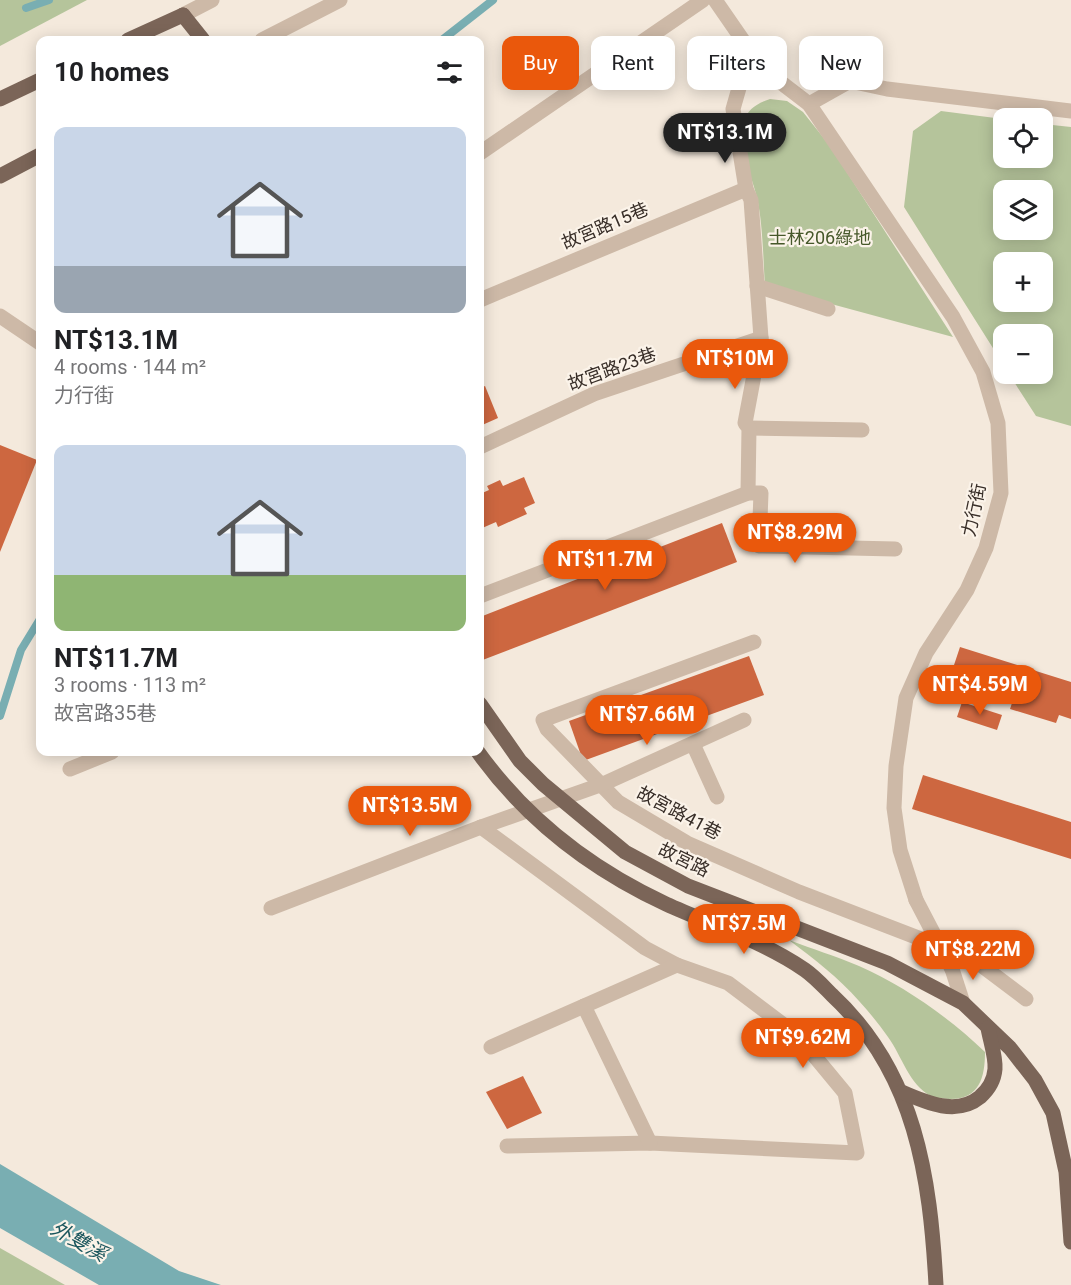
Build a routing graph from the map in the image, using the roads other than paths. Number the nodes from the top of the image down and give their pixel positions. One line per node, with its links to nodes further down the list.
1 (212, 0): 5 (street)
2 (340, 0): 9 (street)
3 (702, 0): 17 (street)
4 (715, 0): 10 (street, 力行街)
5 (183, 15): 6 (main road); 7 (main road); 8 (main road)
6 (137, 36)
7 (188, 36)
8 (200, 36)
9 (270, 36)
10 (740, 36)
11 (36, 82): 14 (main road)
12 (787, 87): 15 (street, 力行街)
13 (738, 90): 20 (street)
14 (0, 99)
15 (809, 104): 16 (street); 48 (street, 力行街, bridge)
16 (1071, 111)
17 (484, 150)
18 (36, 157): 19 (main road)
19 (0, 176)
20 (746, 189): 21 (street); 22 (street, 故宮路15巷)
21 (757, 286): 23 (street); 25 (street)
22 (484, 298)
23 (828, 309)
24 (0, 316): 26 (street)
25 (761, 338): 27 (street); 29 (street, 故宮路23巷)
26 (36, 340)
27 (750, 428): 28 (street); 30 (street)
28 (862, 430)
29 (484, 445)
30 (748, 492): 31 (street); 32 (street)
31 (895, 549)
32 (484, 594)
33 (754, 642): 40 (street, 故宮路41巷)
34 (484, 710): 42 (main road, 故宮路)
35 (744, 720): 36 (street)
36 (693, 744): 40 (street); 41 (street)
37 (102, 756): 39 (street)
38 (481, 756): 43 (main road)
39 (70, 769)
40 (603, 784): 42 (street); 47 (street, 故宮路41巷)
41 (717, 797)
42 (561, 800): 43 (street); 48 (main road, 故宮路)
43 (529, 810): 44 (street); 52 (main road)
44 (481, 827): 45 (street); 46 (street)
45 (271, 908)
46 (677, 965): 49 (street); 53 (street)
47 (1026, 999)
48 (963, 1003): 50 (main road, 故宮路)
49 (584, 1006): 51 (street); 53 (street)
50 (988, 1028): 52 (main road); 55 (main road, 故宮路)
51 (490, 1047)
52 (902, 1092): 56 (main road)
53 (650, 1143): 54 (street)
54 (507, 1146)
55 (1071, 1242)
56 (936, 1285)

